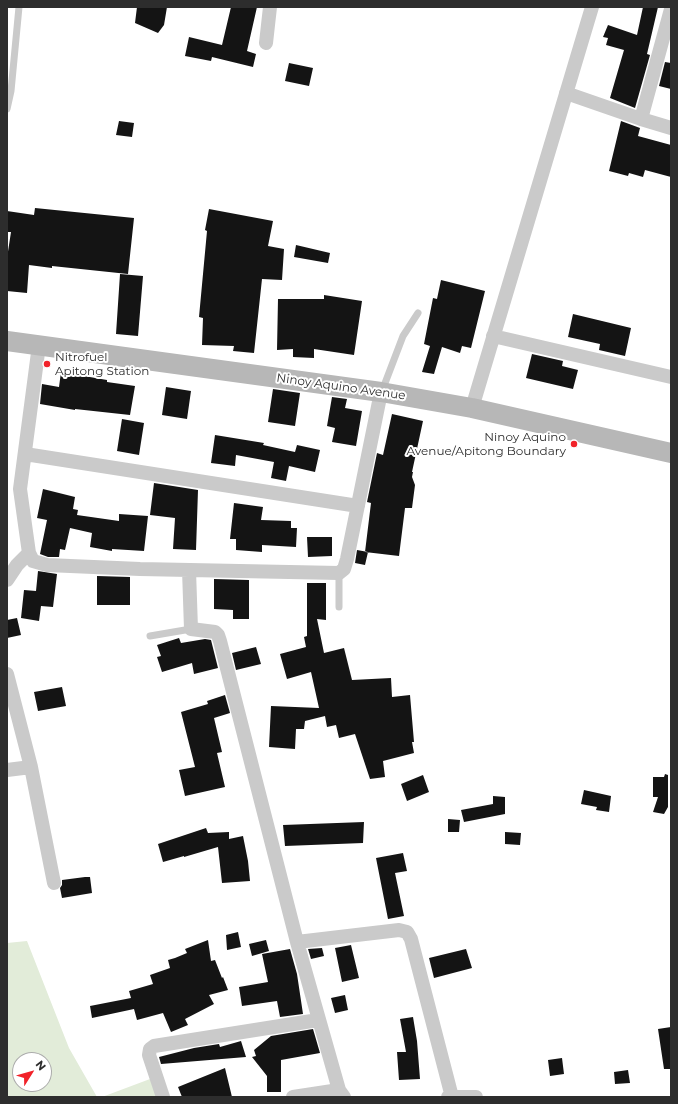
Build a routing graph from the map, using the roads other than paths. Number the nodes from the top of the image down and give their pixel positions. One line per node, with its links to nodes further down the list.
1 (19, 7): 7 (lane)
2 (270, 7): 5 (street)
3 (592, 7): 6 (street)
4 (671, 9): 8 (street)
5 (266, 43)
6 (566, 93): 8 (street); 11 (street)
7 (7, 109)
8 (641, 119): 9 (street)
9 (671, 128)
10 (418, 313): 15 (lane)
11 (493, 336): 14 (street); 16 (street)
12 (7, 341): 13 (main road, Ninoy Aquino Avenue)
13 (39, 345): 15 (main road, Ninoy Aquino Avenue); 18 (street)
14 (671, 377)
15 (382, 392): 16 (main road, Ninoy Aquino Avenue); 19 (street)
16 (472, 408): 17 (main road, Ninoy Aquino Avenue)
17 (671, 453)
18 (25, 454): 19 (street); 20 (street)
19 (358, 506): 22 (street)
20 (29, 553): 21 (street); 23 (street)
21 (190, 570): 22 (street); 25 (street)
22 (339, 573): 24 (lane)
23 (7, 580)
24 (339, 607)
25 (191, 629): 26 (lane); 31 (street)
26 (150, 636)
27 (7, 674): 28 (street)
28 (31, 767): 29 (street); 30 (street)
29 (7, 770)
30 (54, 883)
31 (297, 942): 32 (street); 37 (street)
32 (318, 1020): 33 (street); 34 (street)
33 (341, 1093): 35 (street)
34 (163, 1097)
35 (293, 1097)
36 (448, 1097): 37 (street)
37 (452, 1097): 38 (street)
38 (476, 1097)

